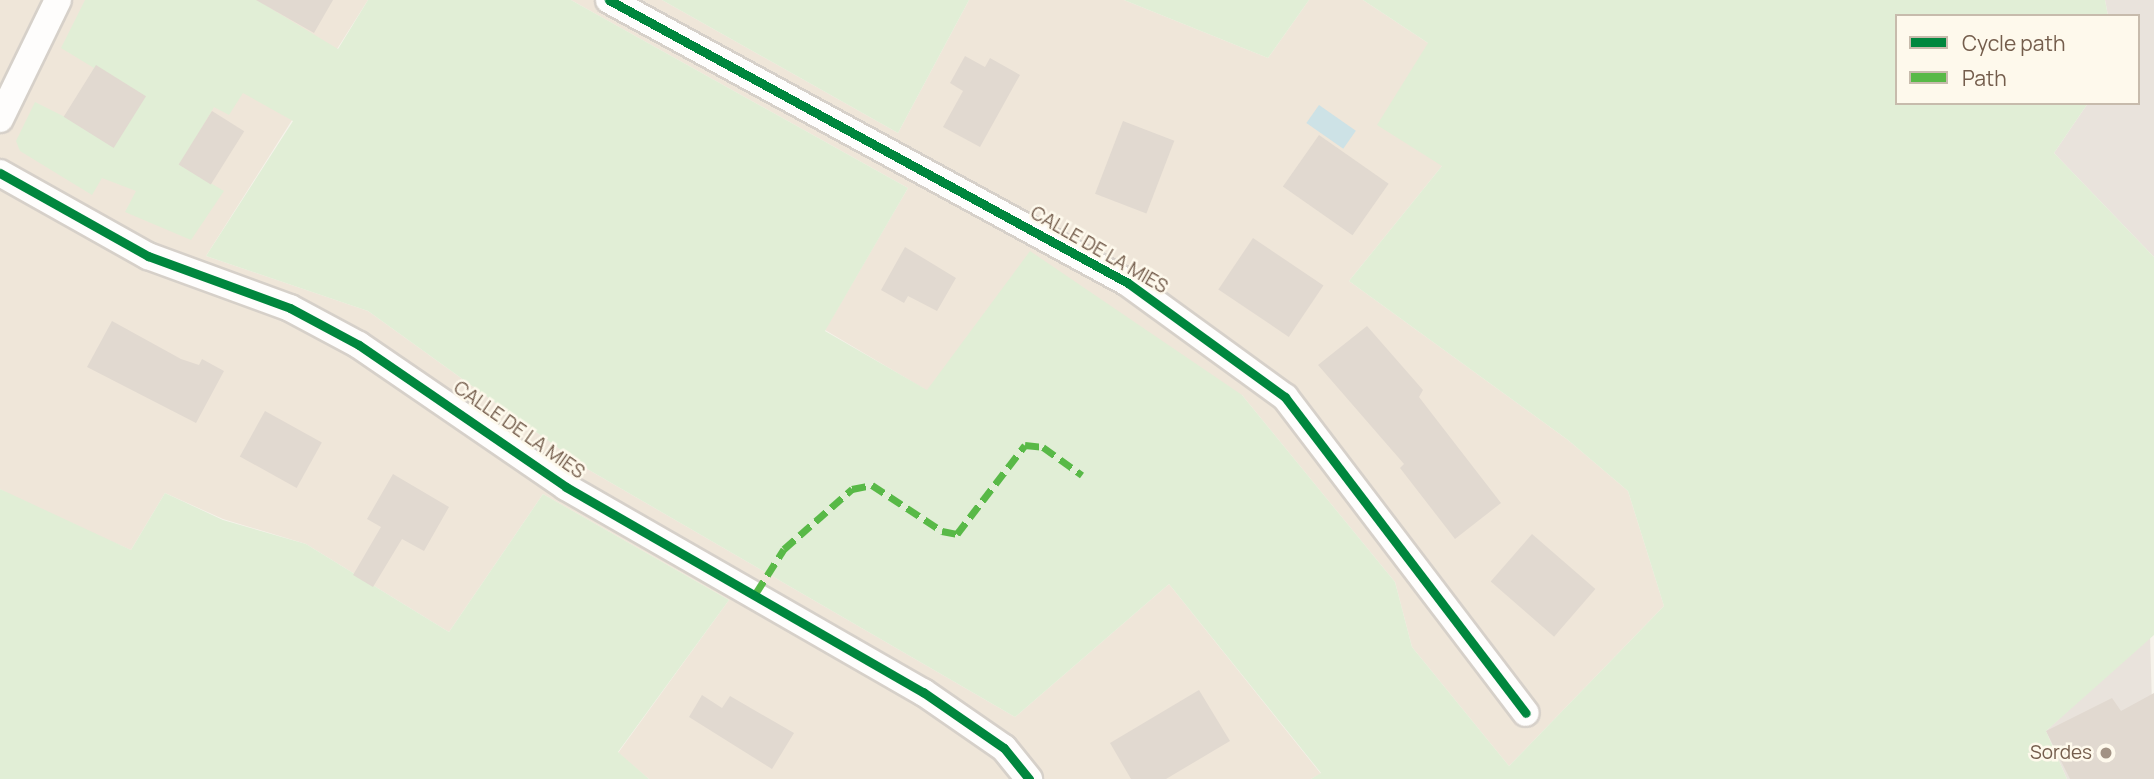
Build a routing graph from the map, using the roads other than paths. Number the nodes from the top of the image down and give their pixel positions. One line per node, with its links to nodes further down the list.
1 (58, 0): 3 (street)
2 (610, 0): 5 (street, CALLE DE LA MIES)
3 (0, 119)
4 (0, 173): 6 (street, CALLE DE LA MIES)
5 (1526, 713)
6 (1029, 779)

